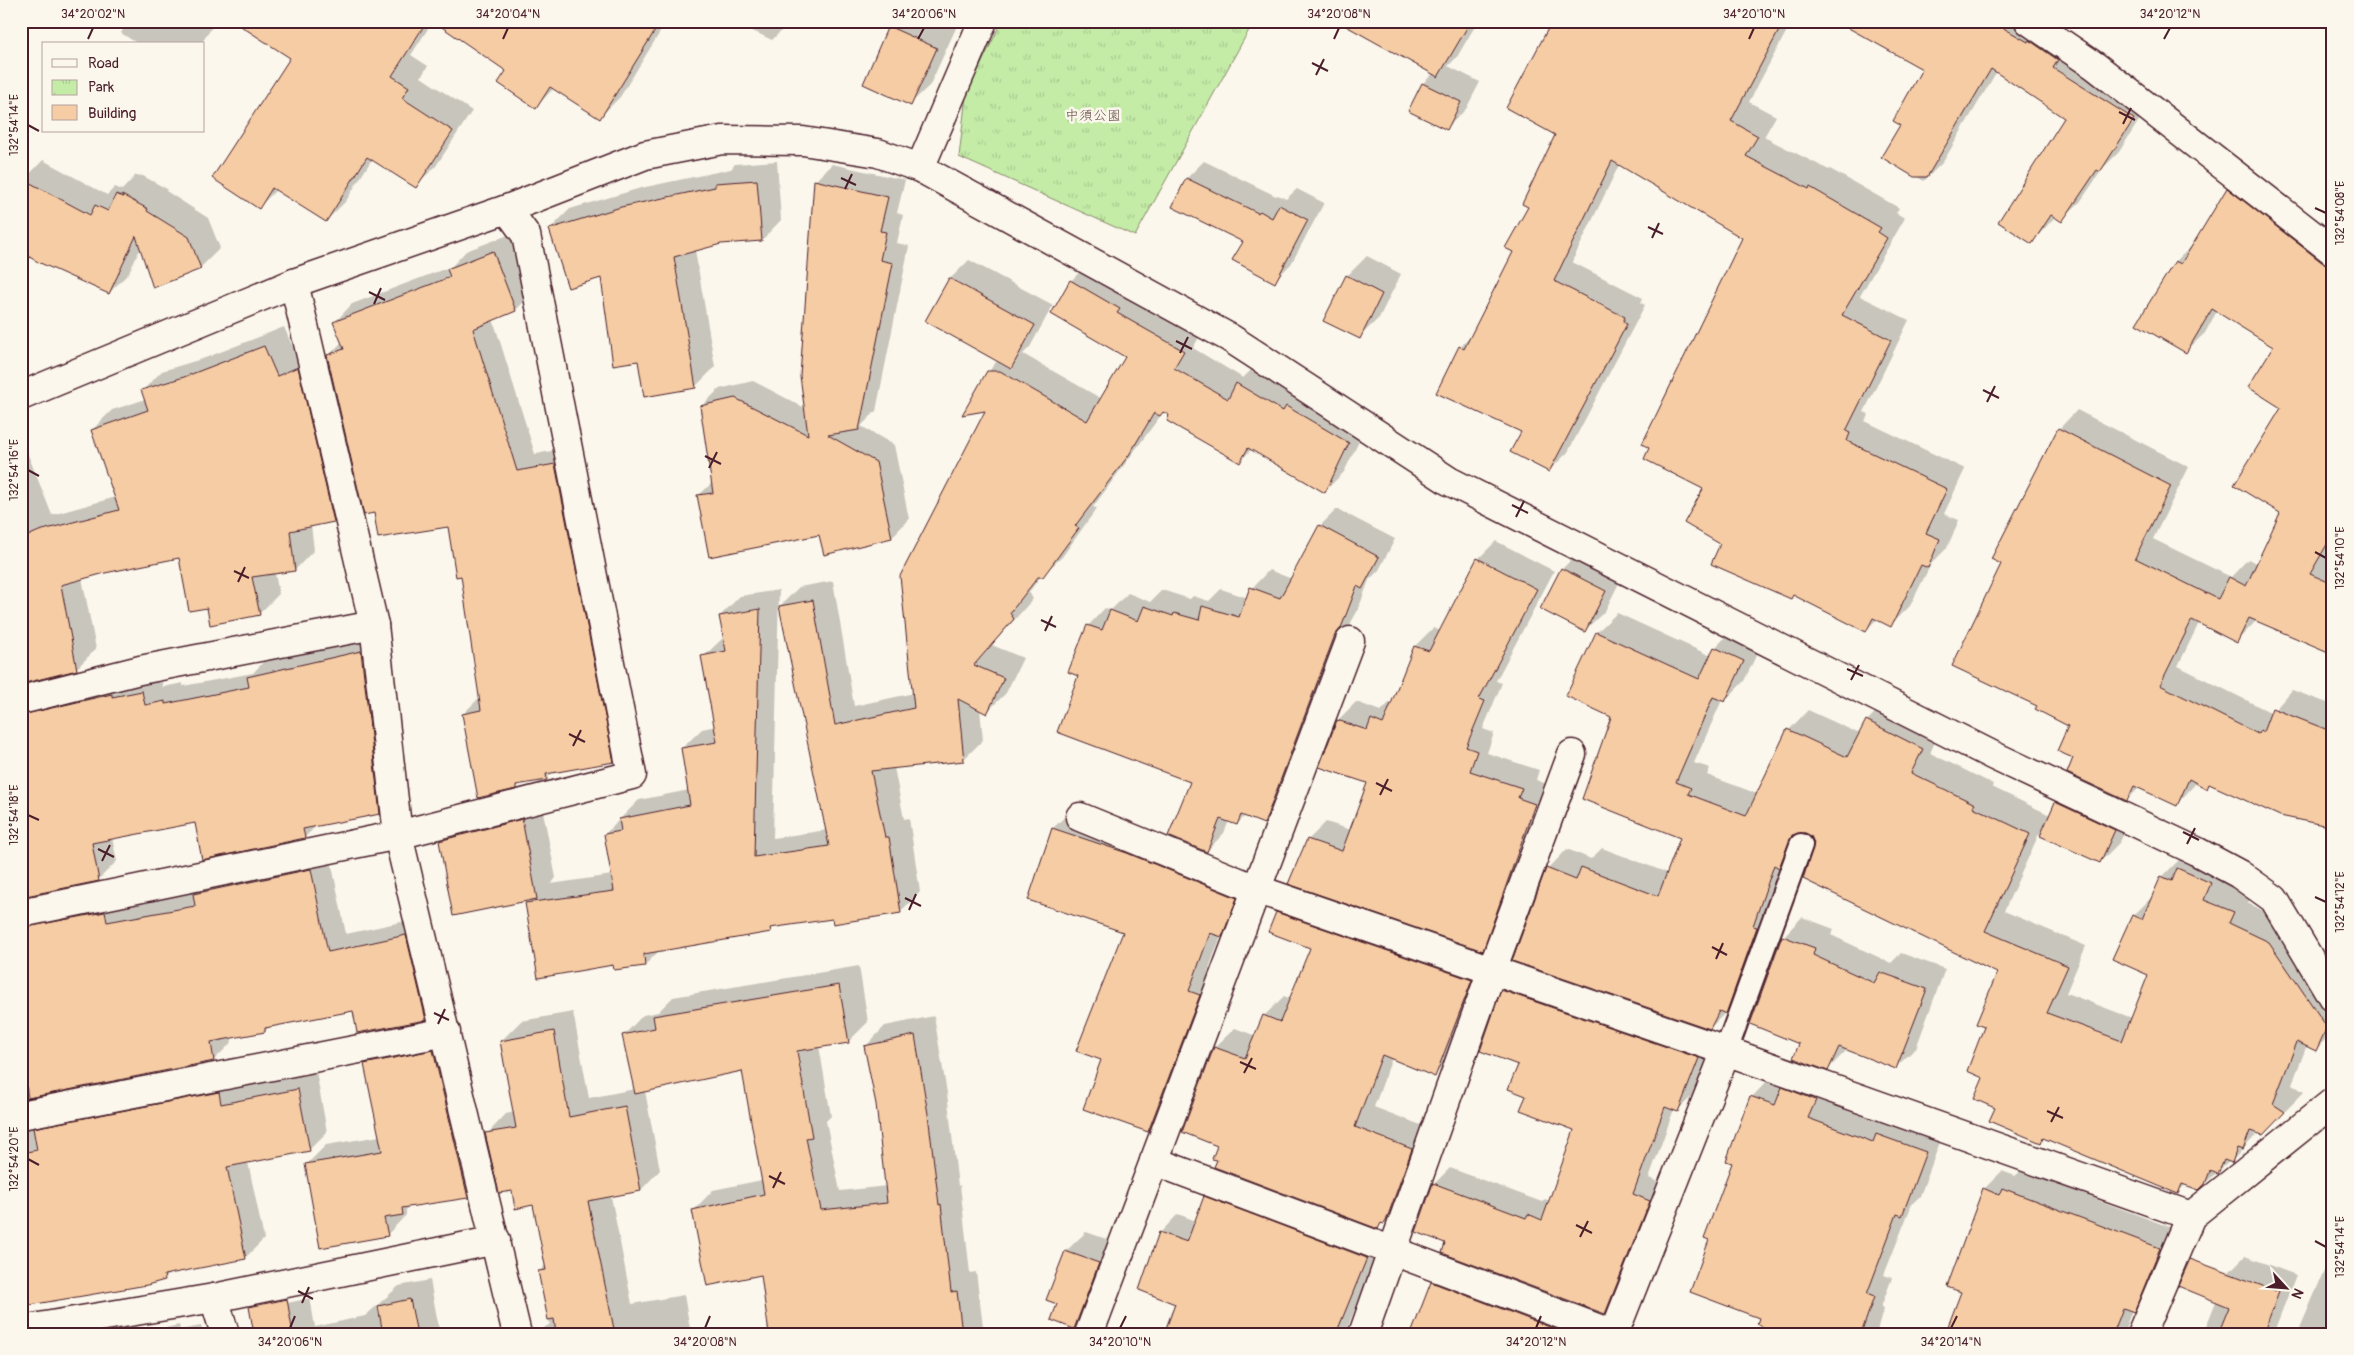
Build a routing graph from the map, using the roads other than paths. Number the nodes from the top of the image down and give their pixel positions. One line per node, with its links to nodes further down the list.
1 (983, 21): 3 (street)
2 (2029, 21): 5 (street)
3 (920, 168): 4 (street); 18 (street)
4 (507, 209): 6 (street); 13 (street)
5 (2333, 251)
6 (294, 283): 7 (street); 8 (street)
7 (21, 396)
8 (374, 625): 10 (street); 13 (street)
9 (1350, 641): 15 (street)
10 (21, 700)
11 (1572, 754): 17 (street)
12 (1080, 817): 15 (street)
13 (398, 835): 16 (street); 19 (street)
14 (1801, 845): 20 (lane)
15 (1256, 889): 17 (street); 23 (street)
16 (21, 913)
17 (1492, 970): 20 (street); 26 (street)
18 (2333, 998)
19 (446, 1032): 22 (street); 25 (street)
20 (1726, 1050): 24 (street); 33 (street)
21 (2333, 1102): 24 (street)
22 (21, 1116)
23 (1154, 1160): 26 (street); 31 (street)
24 (2191, 1216): 34 (street)
25 (496, 1240): 27 (street); 30 (street)
26 (1392, 1250): 32 (street); 33 (street)
27 (214, 1298): 28 (street); 29 (street)
28 (21, 1330)
29 (225, 1334)
30 (517, 1334)
31 (1089, 1334)
32 (1363, 1334)
33 (1614, 1334)
34 (2141, 1334)

